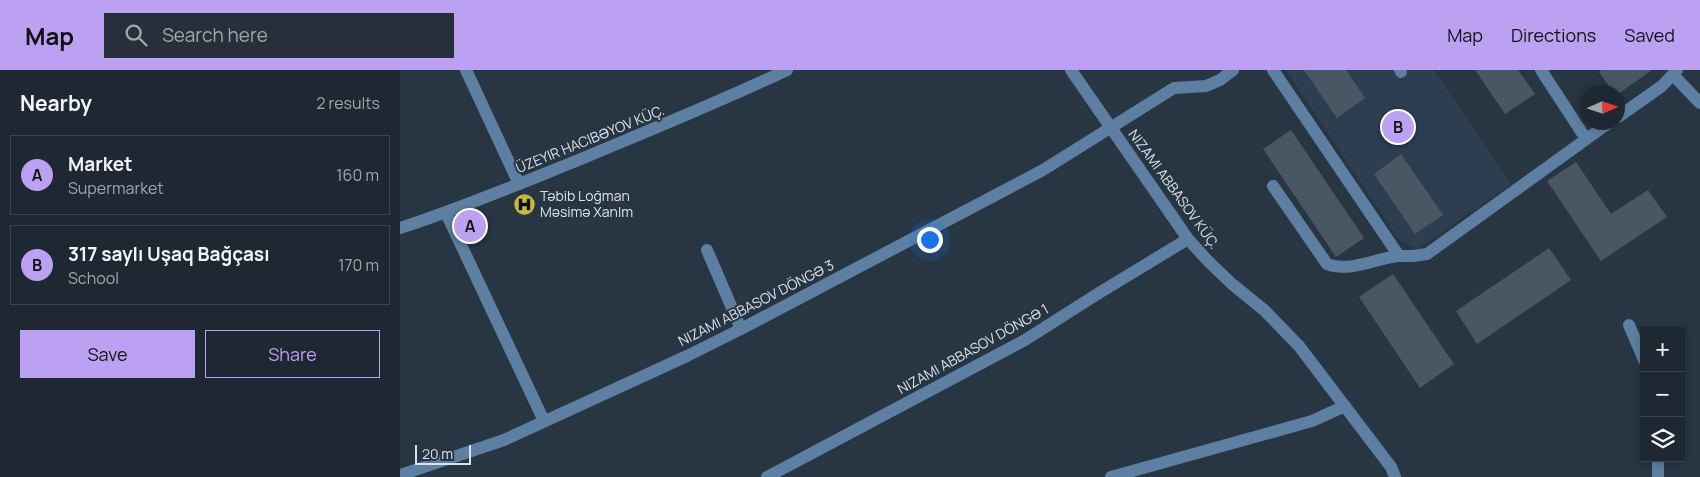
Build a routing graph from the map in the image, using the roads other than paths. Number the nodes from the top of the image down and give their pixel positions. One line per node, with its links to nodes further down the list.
1 (466, 70): 13 (street)
2 (787, 70): 13 (street)
3 (1071, 70): 10 (street, NIZAMI ABBASOV KÜÇ.)
4 (1233, 70): 10 (street, NIZAMI ABBASOV DÖNGƏ 3)
5 (1273, 70): 19 (street)
6 (1541, 70): 12 (street)
7 (1675, 73): 8 (street); 9 (street)
8 (1700, 103)
9 (1625, 112)
10 (1111, 128): 17 (street, NIZAMI ABBASOV KÜÇ.); 21 (street, NIZAMI ABBASOV DÖNGƏ 3)
11 (1599, 130): 12 (street)
12 (1586, 139): 19 (street)
13 (519, 184): 15 (street)
14 (1272, 186): 19 (street)
15 (446, 213): 16 (street); 24 (street)
16 (400, 228)
17 (1188, 239): 23 (street, NIZAMI ABBASOV KÜÇ.); 27 (street, NIZAMI ABBASOV DÖNGƏ 1)
18 (707, 250): 21 (street)
19 (1399, 256)
20 (1629, 325): 22 (street)
21 (741, 329): 24 (street, NIZAMI ABBASOV DÖNGƏ 3)
22 (1640, 351)
23 (1345, 406): 28 (street); 29 (street, NIZAMI ABBASOV KÜÇ.)
24 (544, 421): 26 (street, NIZAMI ABBASOV DÖNGƏ 3)
25 (1658, 462): 30 (street)
26 (400, 475)
27 (767, 477)
28 (1111, 477)
29 (1395, 477)
30 (1658, 477)

